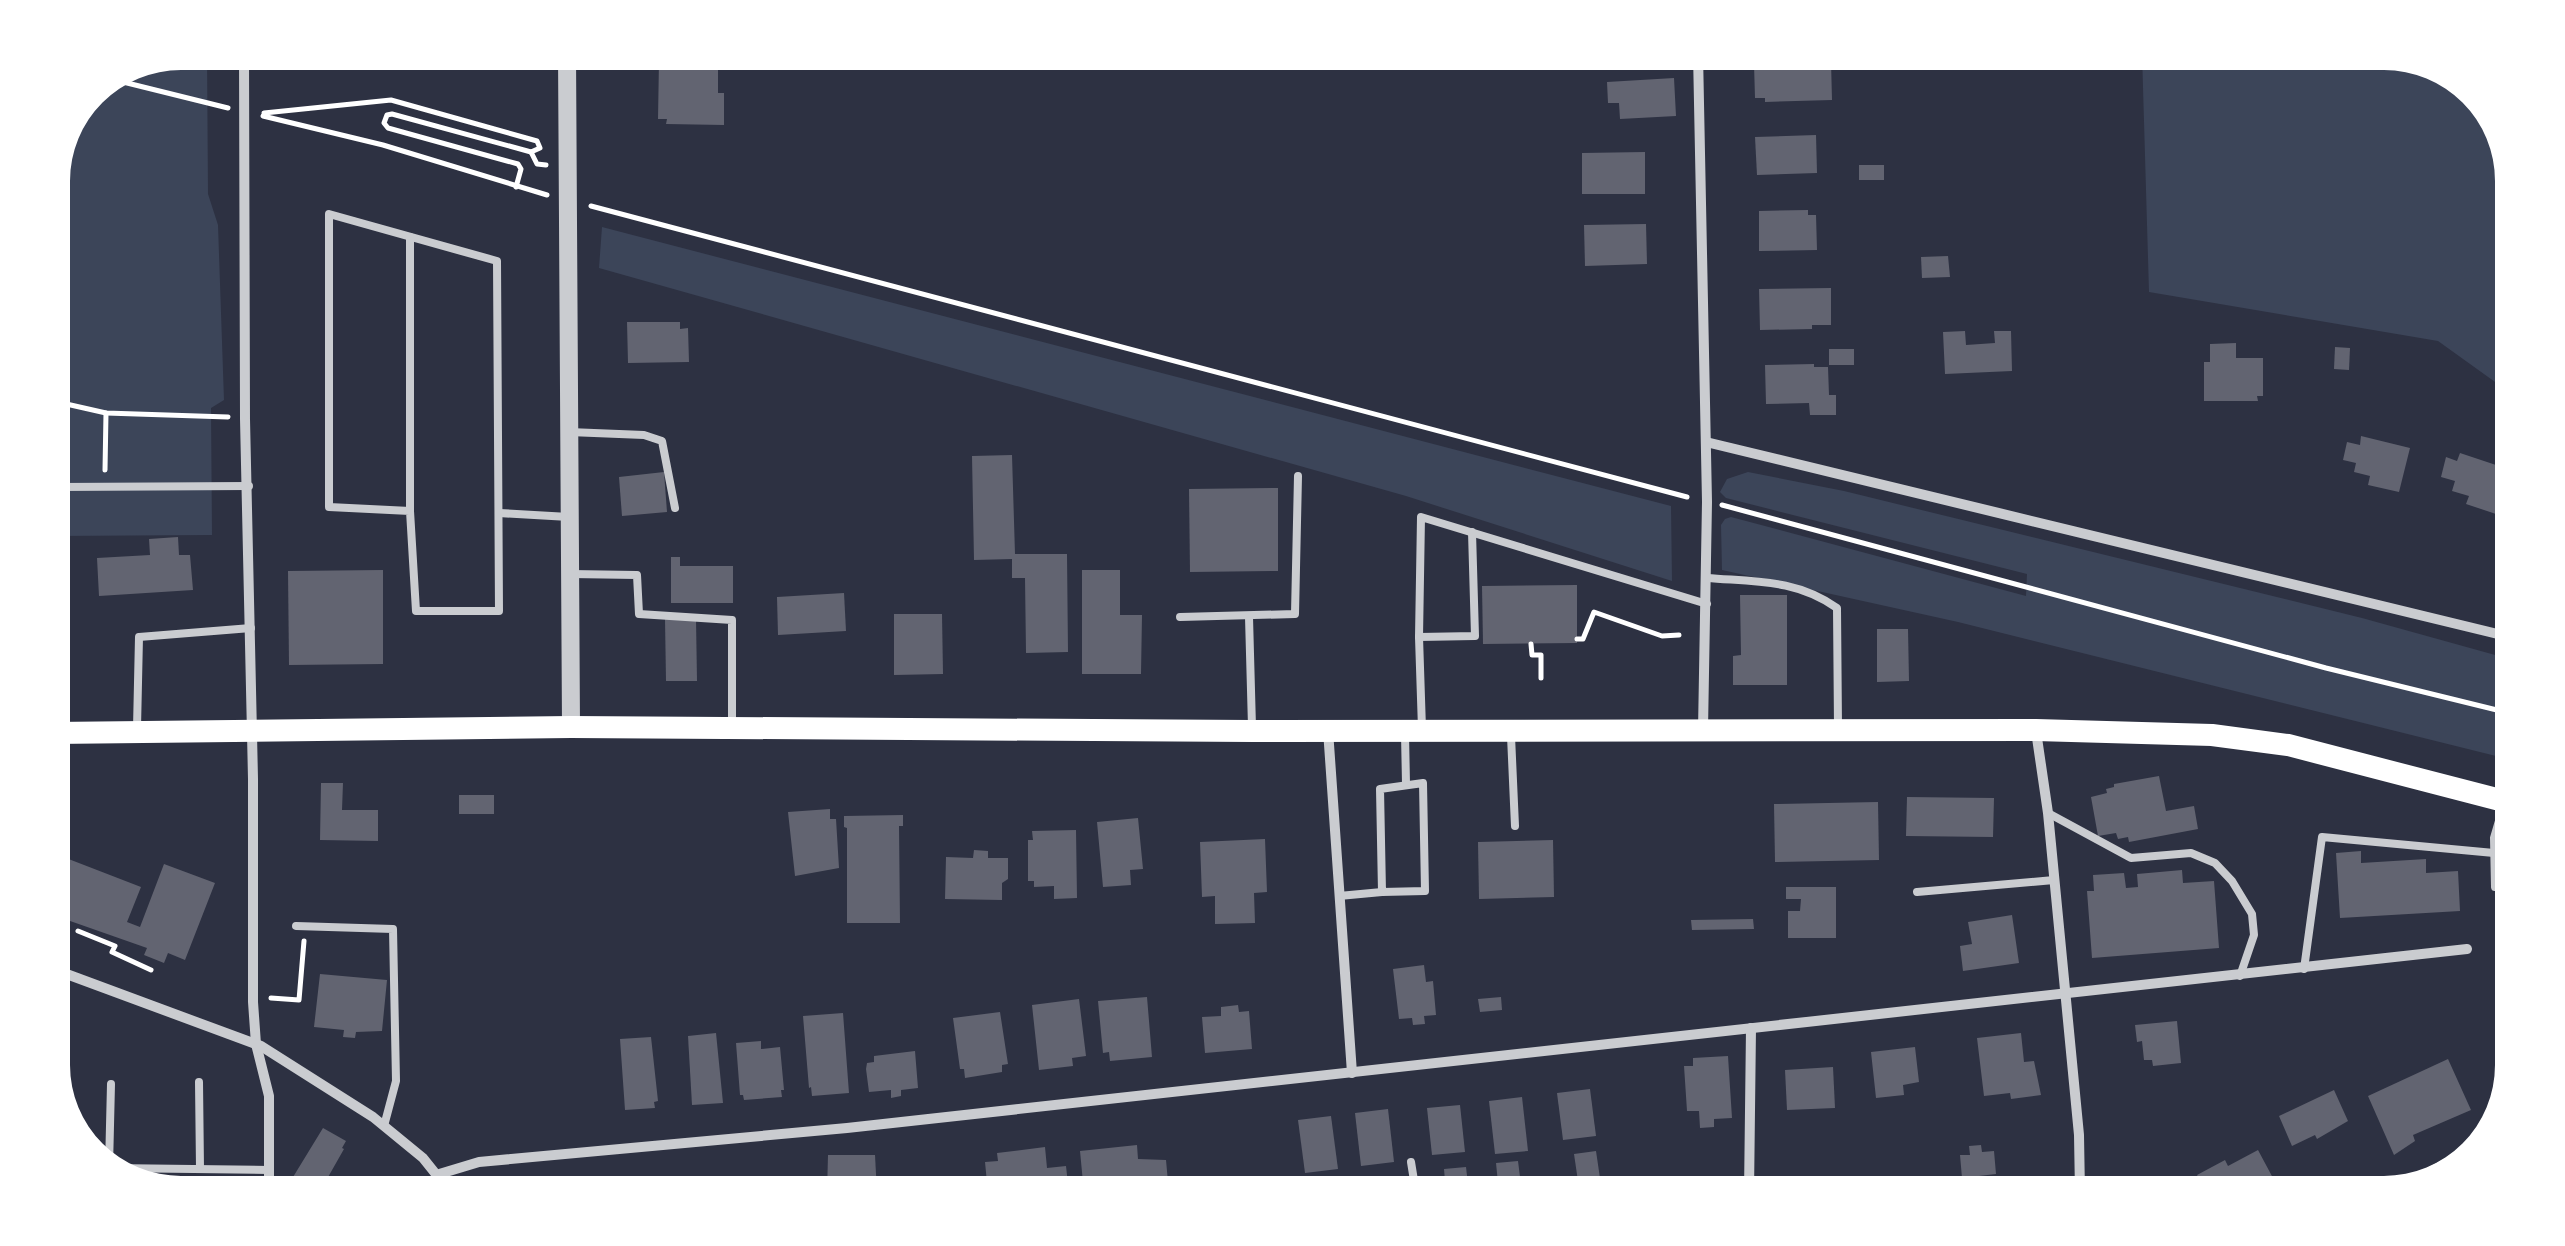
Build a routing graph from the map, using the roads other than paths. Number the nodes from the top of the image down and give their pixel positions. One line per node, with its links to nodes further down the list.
1 (244, 70): 8 (street)
2 (568, 70): 5 (street)
3 (1698, 70): 6 (street)
4 (410, 237): 11 (lane); 11 (lane); 12 (lane)
5 (569, 432): 10 (lane); 13 (street)
6 (1706, 442): 16 (street); 21 (street)
7 (1298, 476): 19 (lane)
8 (248, 486): 9 (lane); 20 (street)
9 (70, 487)
10 (675, 508)
11 (410, 511): 12 (lane)
12 (499, 513): 13 (lane)
13 (570, 517): 15 (street)
14 (1472, 532): 17 (lane); 22 (lane); 22 (lane)
15 (570, 574): 23 (street); 24 (lane)
16 (1707, 578): 17 (street); 32 (lane)
17 (1708, 604): 31 (street)
18 (1180, 616): 19 (lane)
19 (1248, 617): 29 (lane)
20 (250, 628): 28 (street); 33 (lane)
21 (2495, 633)
22 (1419, 638): 25 (lane)
23 (571, 726): 24 (main road); 28 (main road)
24 (732, 727): 29 (main road)
25 (1413, 729): 26 (main road); 30 (main road); 35 (lane)
26 (1328, 730): 29 (main road); 45 (street)
27 (2036, 730): 32 (main road); 36 (main road); 37 (street)
28 (252, 731): 33 (main road); 53 (street)
29 (1252, 731)
30 (1511, 731): 31 (main road); 38 (lane)
31 (1703, 731): 32 (main road)
32 (1838, 731)
33 (137, 733): 34 (main road)
34 (70, 734)
35 (1406, 784): 43 (lane); 43 (lane)
36 (2495, 800)
37 (2048, 813): 41 (street); 50 (lane)
38 (1514, 826)
39 (2495, 834): 40 (lane)
40 (2494, 852): 42 (lane); 48 (lane)
41 (2054, 880): 44 (lane); 51 (street)
42 (2495, 887)
43 (1382, 892): 45 (lane)
44 (1916, 892)
45 (1339, 896): 54 (street)
46 (300, 926): 57 (lane)
47 (2467, 949): 48 (street)
48 (2304, 969): 50 (street)
49 (70, 975): 53 (street)
50 (2240, 976): 51 (street)
51 (2065, 995): 52 (street); 67 (street)
52 (1752, 1028): 54 (street); 66 (street)
53 (256, 1044): 57 (street); 62 (street)
54 (1352, 1073): 63 (street)
55 (199, 1082): 61 (lane)
56 (110, 1084): 58 (lane)
57 (384, 1126): 63 (street)
58 (109, 1150)
59 (1411, 1162): 65 (lane)
60 (137, 1168): 61 (lane)
61 (200, 1169): 62 (lane)
62 (269, 1170): 64 (street)
63 (436, 1175)
64 (269, 1176)
65 (1413, 1176)
66 (1750, 1176)
67 (2080, 1176)

